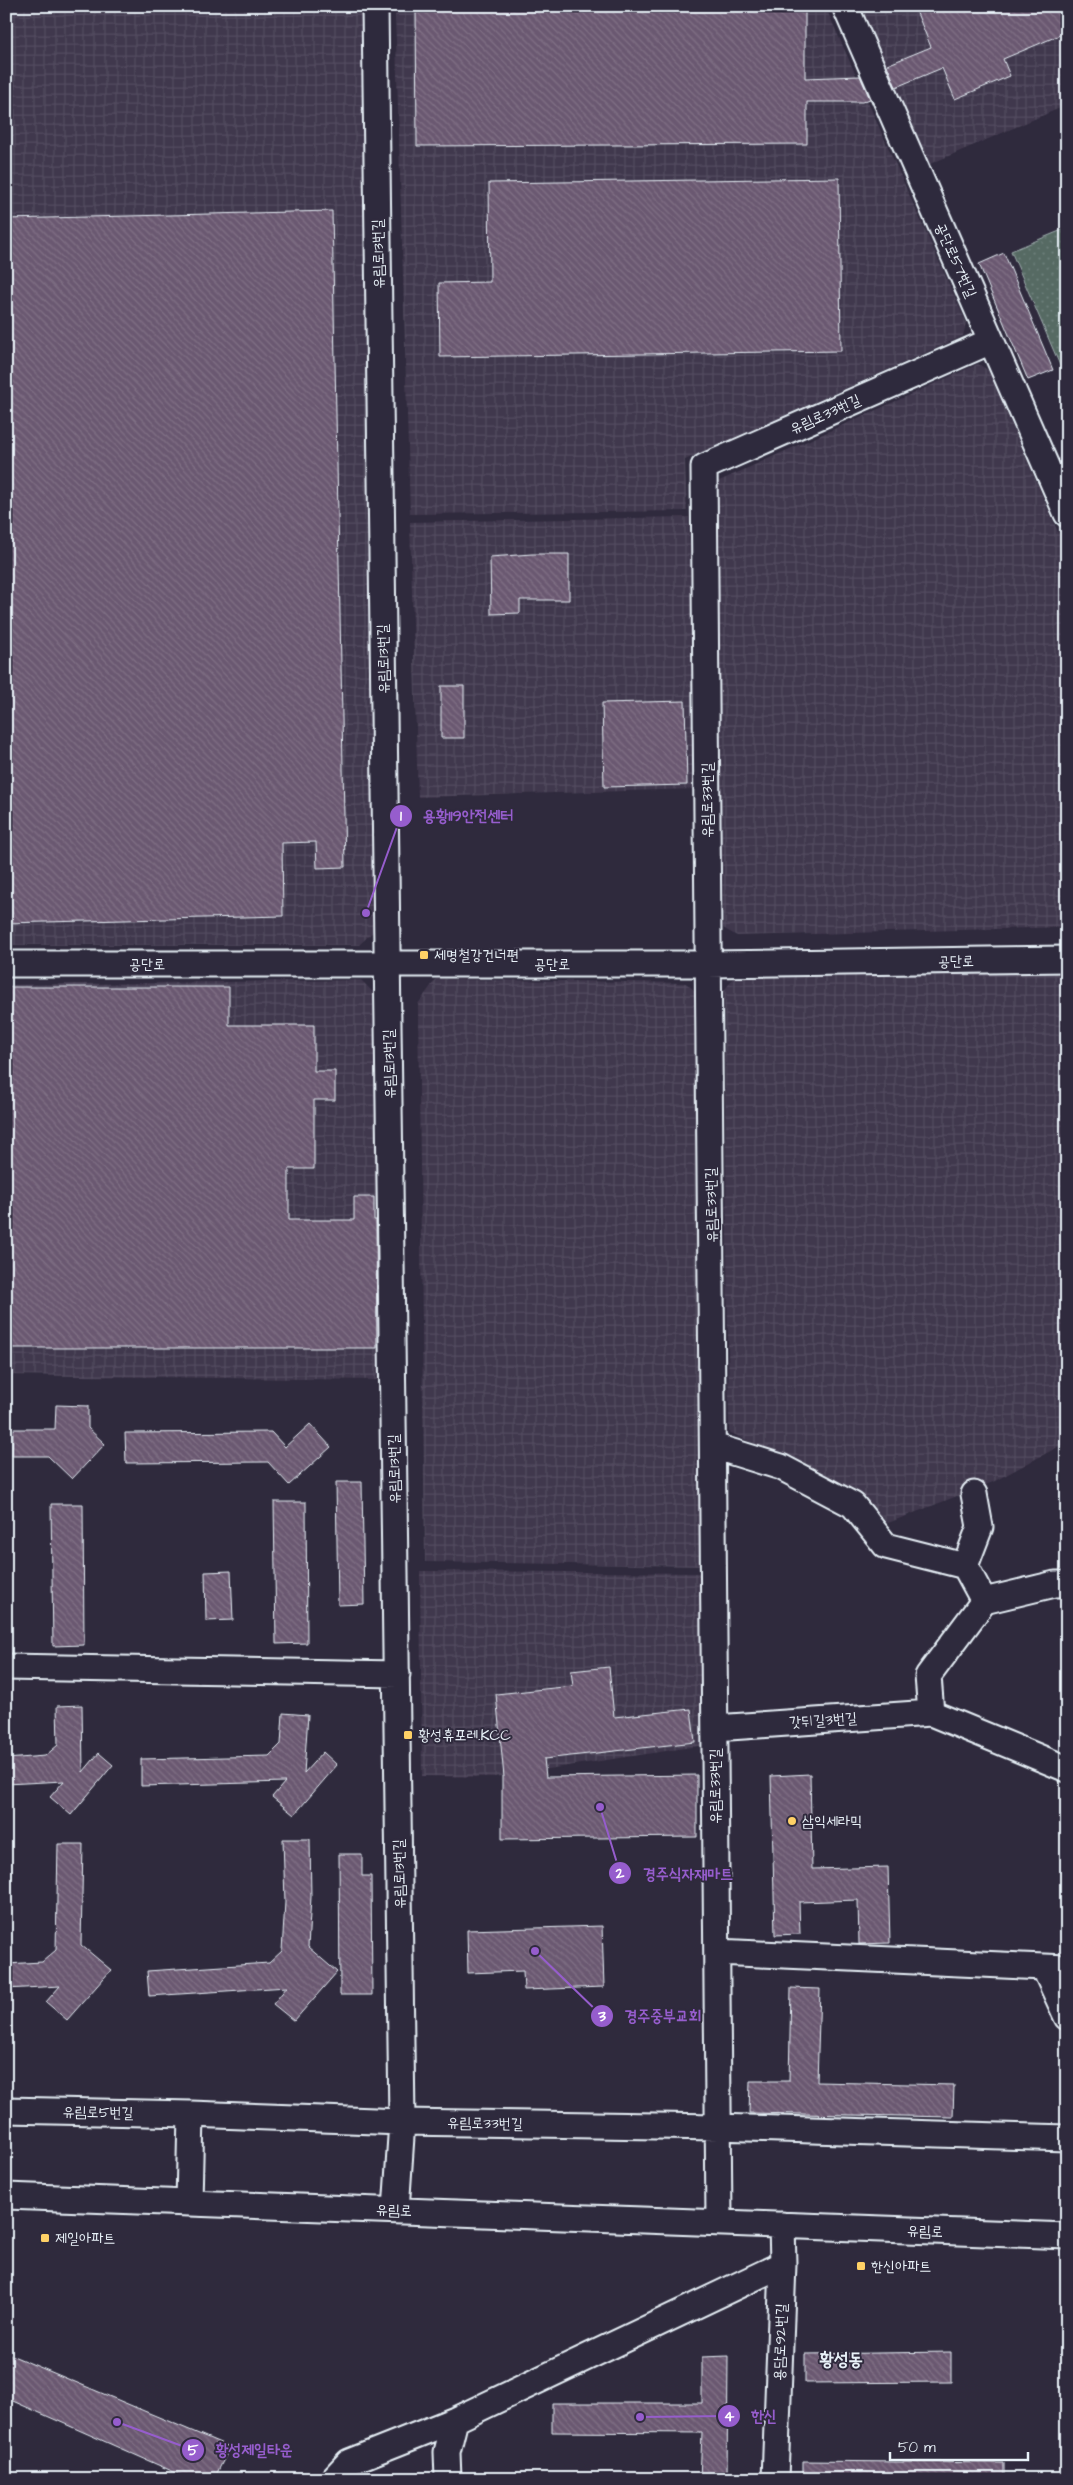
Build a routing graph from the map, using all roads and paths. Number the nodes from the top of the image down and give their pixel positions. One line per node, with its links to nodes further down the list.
1 (375, 6): 6 (street, 유림로13번길)
2 (845, 6): 3 (street, 공단로57번길)
3 (991, 341): 4 (street, 공단로57번길); 8 (street, 유림로33번길)
4 (1067, 514)
5 (1067, 959): 8 (street, 공단로)
6 (387, 963): 7 (street, 공단로); 8 (street, 공단로); 15 (street, 유림로13번길)
7 (6, 964)
8 (708, 964): 9 (street, 유림로33번길)
9 (713, 1446): 11 (street); 17 (street, 유림로33번길)
10 (974, 1494): 11 (street)
11 (965, 1566): 13 (street)
12 (1067, 1584): 13 (street)
13 (984, 1601): 16 (street)
14 (6, 1667): 15 (street)
15 (396, 1674): 24 (street, 유림로13번길)
16 (931, 1713): 17 (street, 갓뒤길3번길); 18 (street, 갓뒤길3번길)
17 (715, 1728): 19 (street, 유림로33번길)
18 (1067, 1769)
19 (717, 1952): 20 (street); 25 (street, 유림로33번길)
20 (1056, 1968): 21 (street)
21 (1067, 2016)
22 (6, 2110): 23 (street, 유림로5번길)
23 (191, 2114): 24 (street); 28 (street)
24 (402, 2122): 25 (street, 유림로33번길); 29 (street, 유림로13번길)
25 (718, 2127): 26 (street); 30 (street, 유림로33번길)
26 (1067, 2138)
27 (6, 2196): 28 (street, 유림로)
28 (189, 2202): 29 (street, 유림로)
29 (396, 2210): 30 (street, 유림로)
30 (719, 2221): 31 (street, 유림로)
31 (782, 2225): 32 (street, 유림로); 33 (street)
32 (1067, 2236)
33 (783, 2264): 34 (street); 37 (street, 용담로92번길)
34 (455, 2420): 35 (street); 36 (street)
35 (333, 2479)
36 (448, 2479)
37 (775, 2479)

